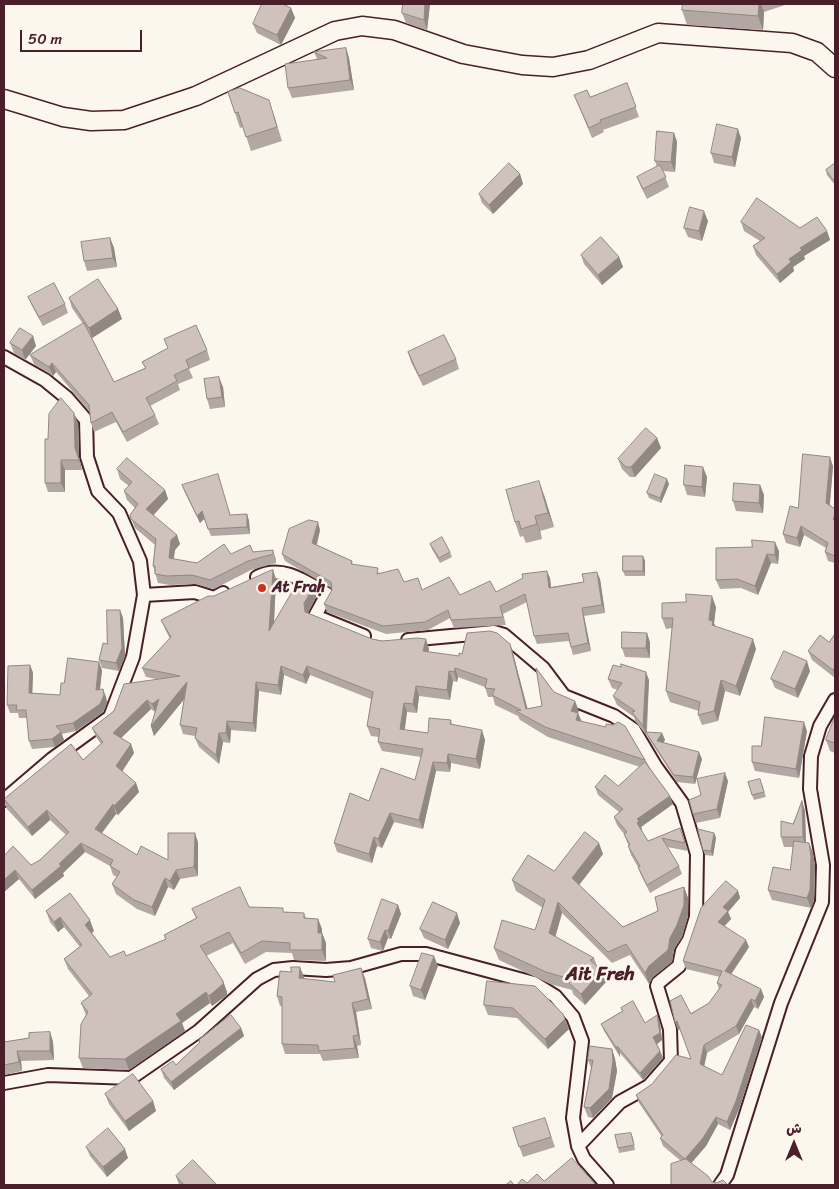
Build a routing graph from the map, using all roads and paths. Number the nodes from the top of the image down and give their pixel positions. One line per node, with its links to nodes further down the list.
1 (835, 68): 2 (main road)
2 (4, 99)
3 (4, 357): 4 (street)
4 (144, 595): 5 (street); 8 (street)
5 (377, 640)
6 (393, 641): 10 (street)
7 (835, 700): 12 (street)
8 (4, 800)
9 (4, 1083): 10 (street)
10 (578, 1146): 11 (street)
11 (607, 1185)
12 (720, 1185)

